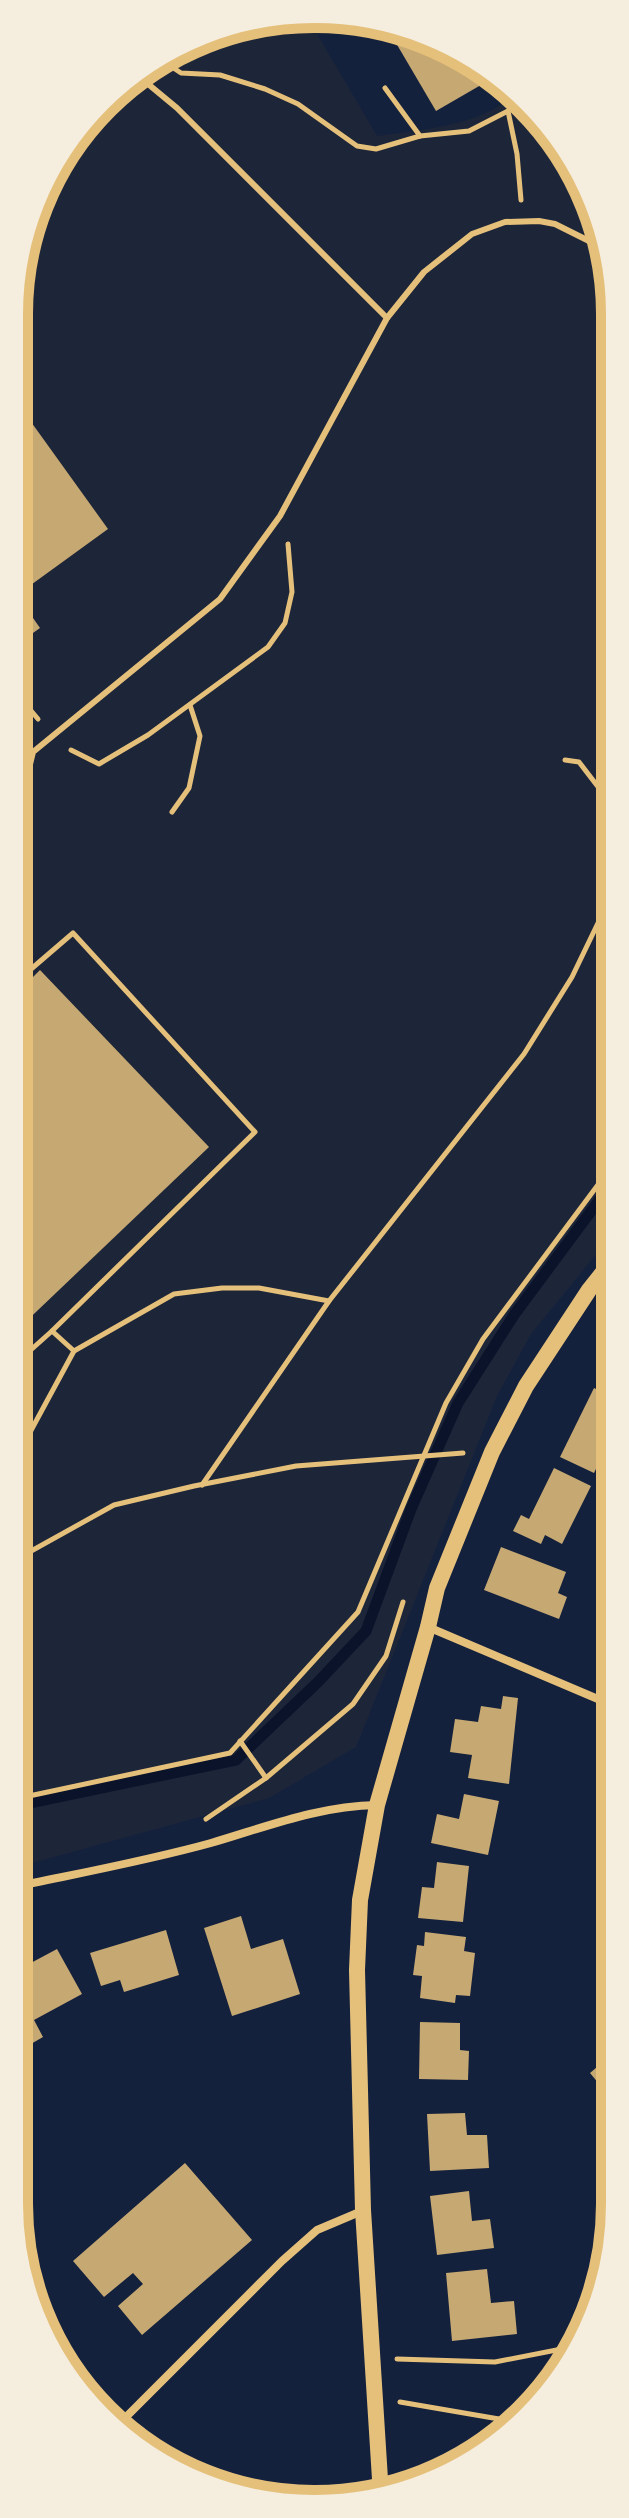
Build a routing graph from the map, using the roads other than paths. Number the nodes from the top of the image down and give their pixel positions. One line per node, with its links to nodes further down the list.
1 (146, 82): 3 (lane)
2 (591, 242): 3 (lane)
3 (387, 318): 4 (lane)
4 (28, 773)
5 (601, 1275): 6 (main road)
6 (428, 1627): 7 (street); 8 (main road)
7 (601, 1700)
8 (377, 1805): 9 (street); 10 (main road)
9 (28, 1884)
10 (363, 2210): 11 (street); 12 (main road)
11 (125, 2418)
12 (380, 2482)

